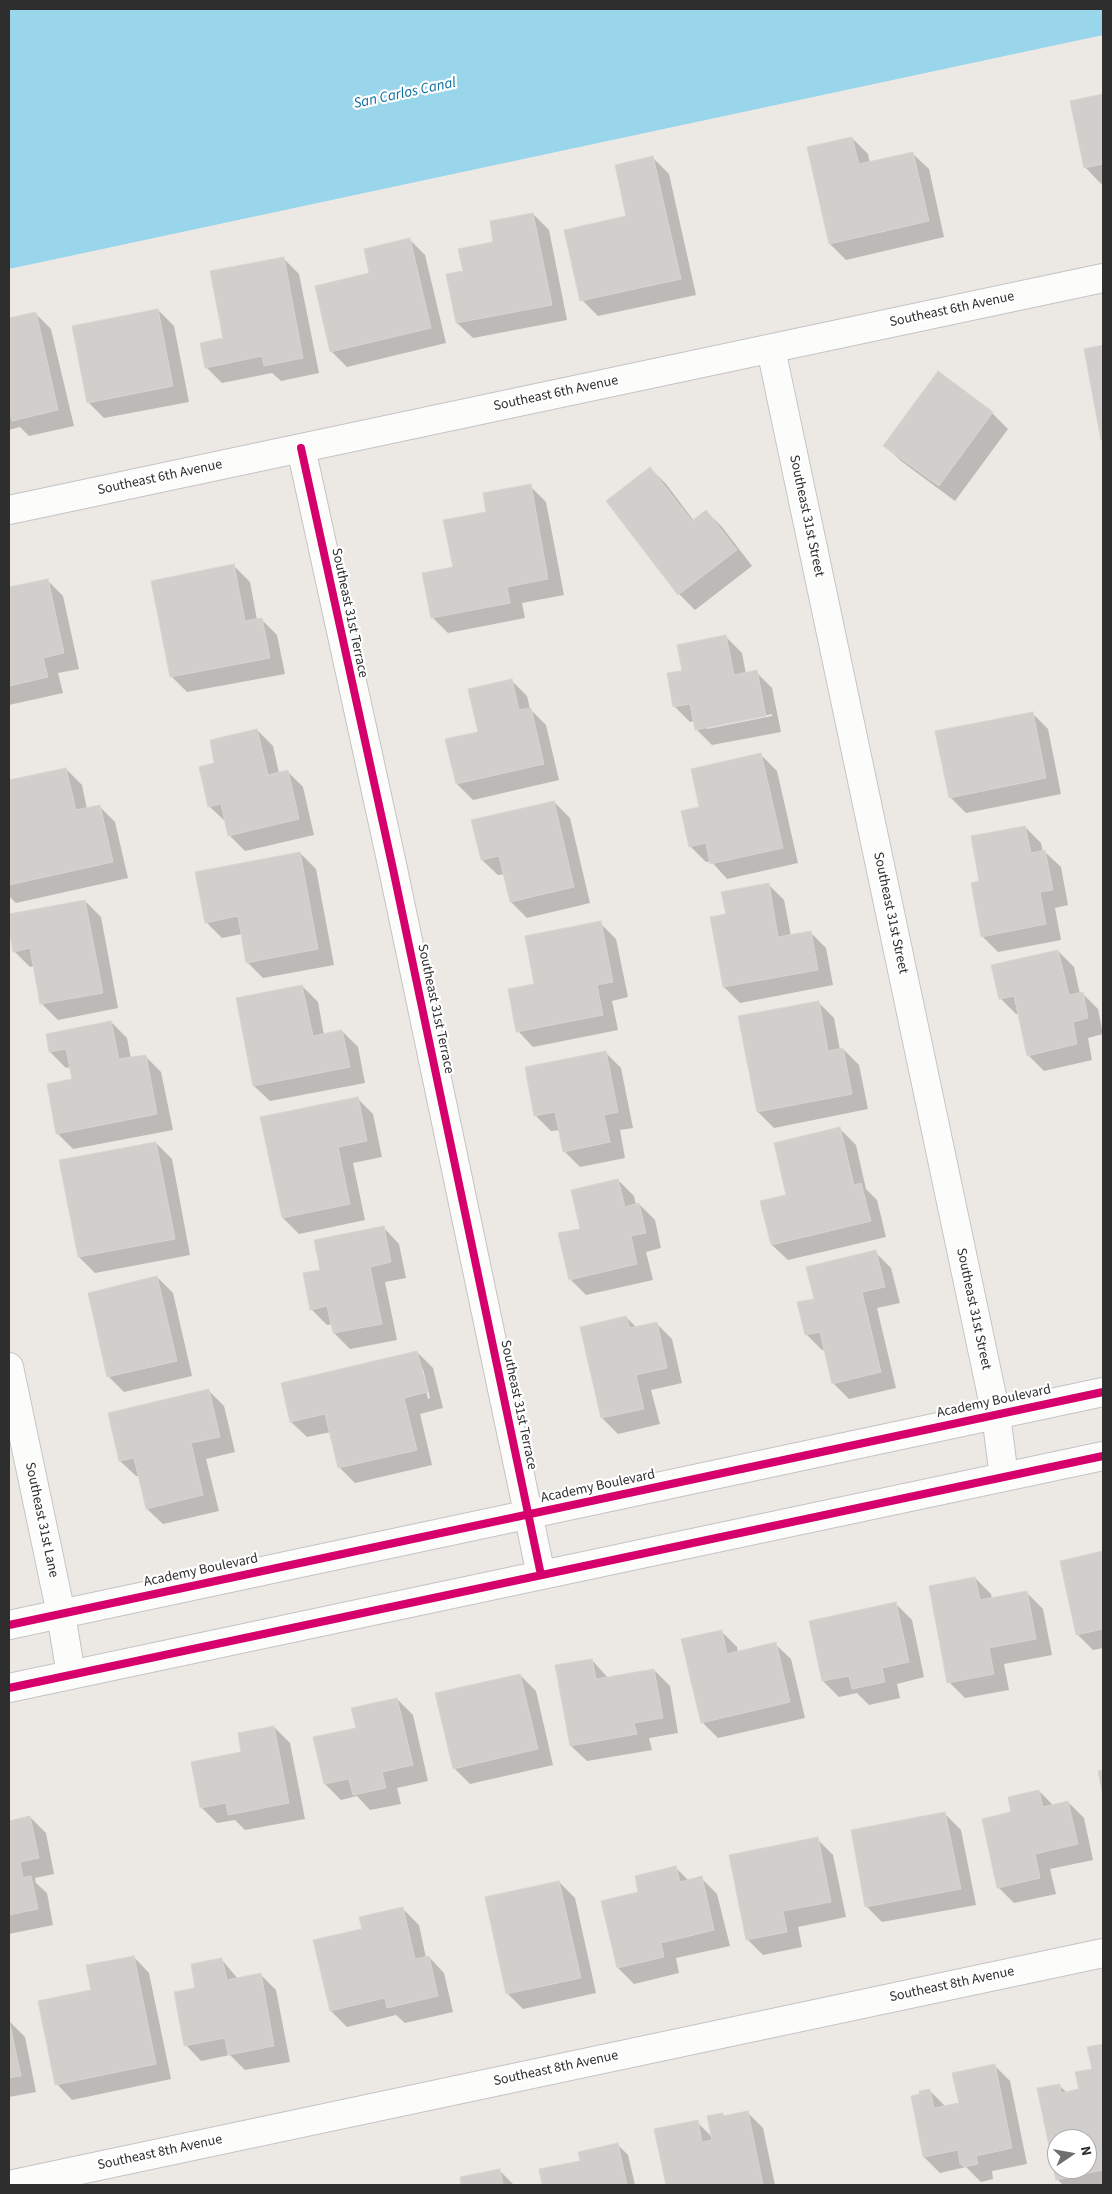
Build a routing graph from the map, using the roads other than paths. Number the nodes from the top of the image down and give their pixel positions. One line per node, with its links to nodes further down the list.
1 (1103, 278): 2 (street, Southeast 6th Avenue)
2 (771, 349): 3 (street, Southeast 6th Avenue); 7 (street, Southeast 31st Street)
3 (301, 448): 4 (street, Southeast 6th Avenue); 10 (street, Southeast 31st Terrace)
4 (9, 510)
5 (9, 1367): 12 (street, Southeast 31st Lane)
6 (1103, 1392): 7 (street, Academy Boulevard)
7 (996, 1415): 9 (street, Southeast 31st Street); 10 (street, Academy Boulevard)
8 (1103, 1456): 9 (street)
9 (1004, 1477): 11 (street)
10 (529, 1515): 11 (street, Southeast 31st Terrace); 12 (street, Academy Boulevard)
11 (541, 1574): 14 (street)
12 (61, 1614): 13 (street, Academy Boulevard); 14 (street, Southeast 31st Lane)
13 (9, 1625)
14 (71, 1675): 15 (street)
15 (9, 1688)
16 (1103, 1953): 17 (street, Southeast 8th Avenue)
17 (9, 2185)

